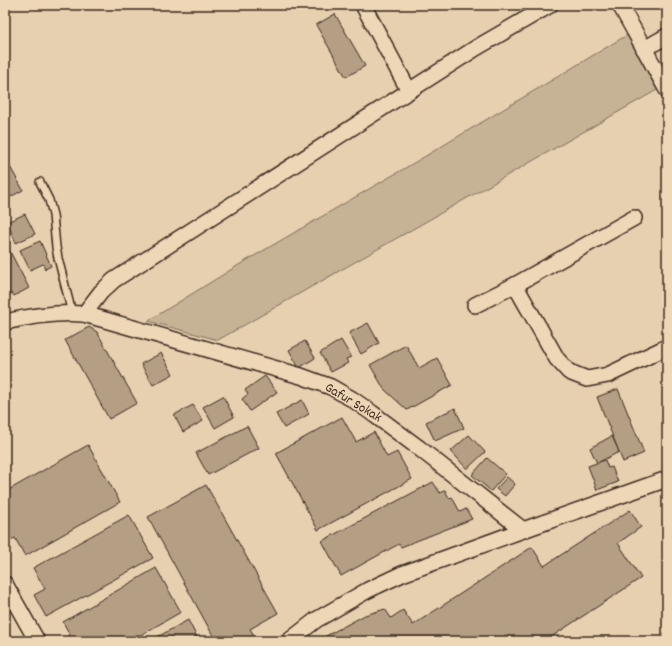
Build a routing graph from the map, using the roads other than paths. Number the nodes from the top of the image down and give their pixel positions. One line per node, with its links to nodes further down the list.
1 (363, 5): 7 (street)
2 (550, 5): 7 (street)
3 (620, 5): 5 (street)
4 (667, 36): 5 (street)
5 (644, 49): 6 (street)
6 (667, 90)
7 (409, 91): 12 (street)
8 (40, 182): 12 (lane)
9 (634, 218): 10 (street)
10 (514, 285): 11 (street); 14 (street)
11 (475, 305)
12 (78, 314): 13 (street, Gafur Sokak); 16 (street, Gafur Sokak)
13 (5, 322)
14 (667, 347)
15 (667, 480): 16 (street)
16 (523, 530): 19 (street)
17 (5, 584): 18 (street)
18 (36, 641)
19 (289, 641)

